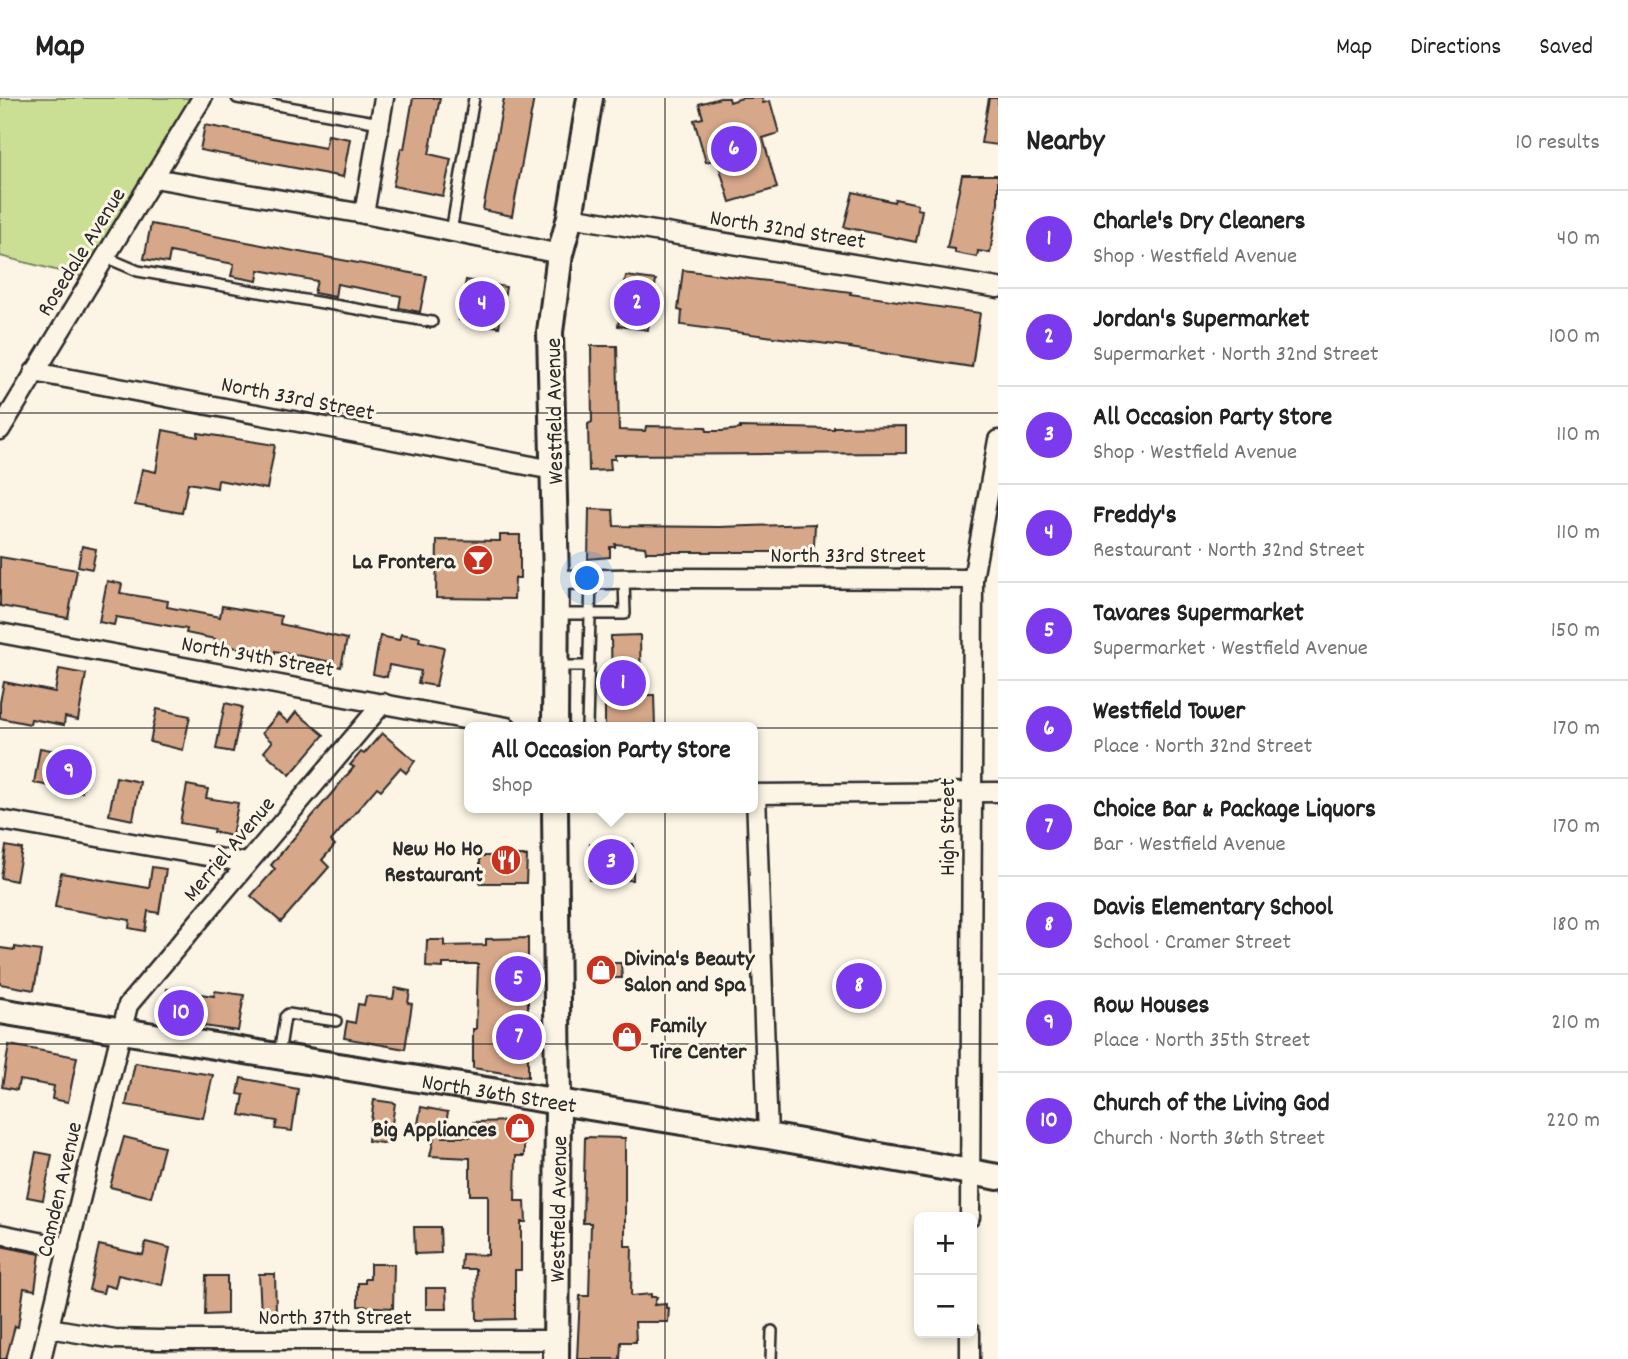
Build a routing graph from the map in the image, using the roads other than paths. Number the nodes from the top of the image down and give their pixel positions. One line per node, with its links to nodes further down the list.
1 (202, 98): 7 (street, Rosedale Avenue)
2 (237, 98): 6 (lane)
3 (384, 98): 6 (street)
4 (474, 98): 10 (lane)
5 (590, 98): 9 (street, Westfield Avenue)
6 (380, 123): 8 (street)
7 (154, 178): 8 (street); 12 (street, Rosedale Avenue)
8 (364, 214): 10 (street)
9 (569, 217): 11 (street, Westfield Avenue); 13 (street, North 32nd Street)
10 (451, 232): 11 (street)
11 (560, 254): 18 (street, Westfield Avenue)
12 (105, 257): 14 (lane); 15 (street, Rosedale Avenue)
13 (998, 288)
14 (432, 322)
15 (34, 372): 16 (street, Rosedale Avenue); 18 (street, North 33rd Street)
16 (0, 430)
17 (998, 440): 20 (street, High Street)
18 (554, 470): 21 (street, Westfield Avenue)
19 (624, 579): 20 (street, North 33rd Street); 22 (street, North 33rd Street); 24 (lane)
20 (973, 579): 32 (street, High Street)
21 (556, 580): 22 (street, North 33rd Street); 23 (street, Westfield Avenue)
22 (591, 580): 24 (lane)
23 (556, 614): 24 (lane); 26 (street, Westfield Avenue)
24 (590, 615): 27 (lane)
25 (0, 633): 28 (street, North 34th Street)
26 (555, 666): 27 (lane); 30 (street, Westfield Avenue)
27 (589, 666): 31 (lane)
28 (383, 703): 29 (street, North 34th Street); 38 (street, Merriel Avenue)
29 (481, 722)
30 (555, 722)
31 (587, 722)
32 (970, 792): 33 (street); 34 (street); 45 (street, High Street)
33 (998, 792)
34 (758, 794)
35 (555, 813): 43 (street, Westfield Avenue)
36 (755, 813): 44 (street)
37 (0, 820): 38 (street)
38 (247, 863): 41 (street, Merriel Avenue)
39 (0, 1011): 41 (street, North 36th Street)
40 (336, 1021): 42 (lane)
41 (121, 1030): 42 (street, North 36th Street); 49 (street, Camden Avenue)
42 (278, 1056): 43 (street, North 36th Street)
43 (558, 1102): 44 (street, North 36th Street); 53 (street, Westfield Avenue)
44 (768, 1136): 45 (street, North 36th Street)
45 (970, 1172): 46 (street, North 36th Street); 47 (street, High Street)
46 (998, 1177)
47 (970, 1212)
48 (0, 1234): 49 (street)
49 (69, 1248): 50 (street, Camden Avenue)
50 (49, 1328): 53 (street, North 37th Street); 54 (street, Camden Avenue)
51 (772, 1331): 55 (lane)
52 (970, 1338): 56 (street)
53 (556, 1350)
54 (41, 1359)
55 (771, 1359)
56 (970, 1359)

